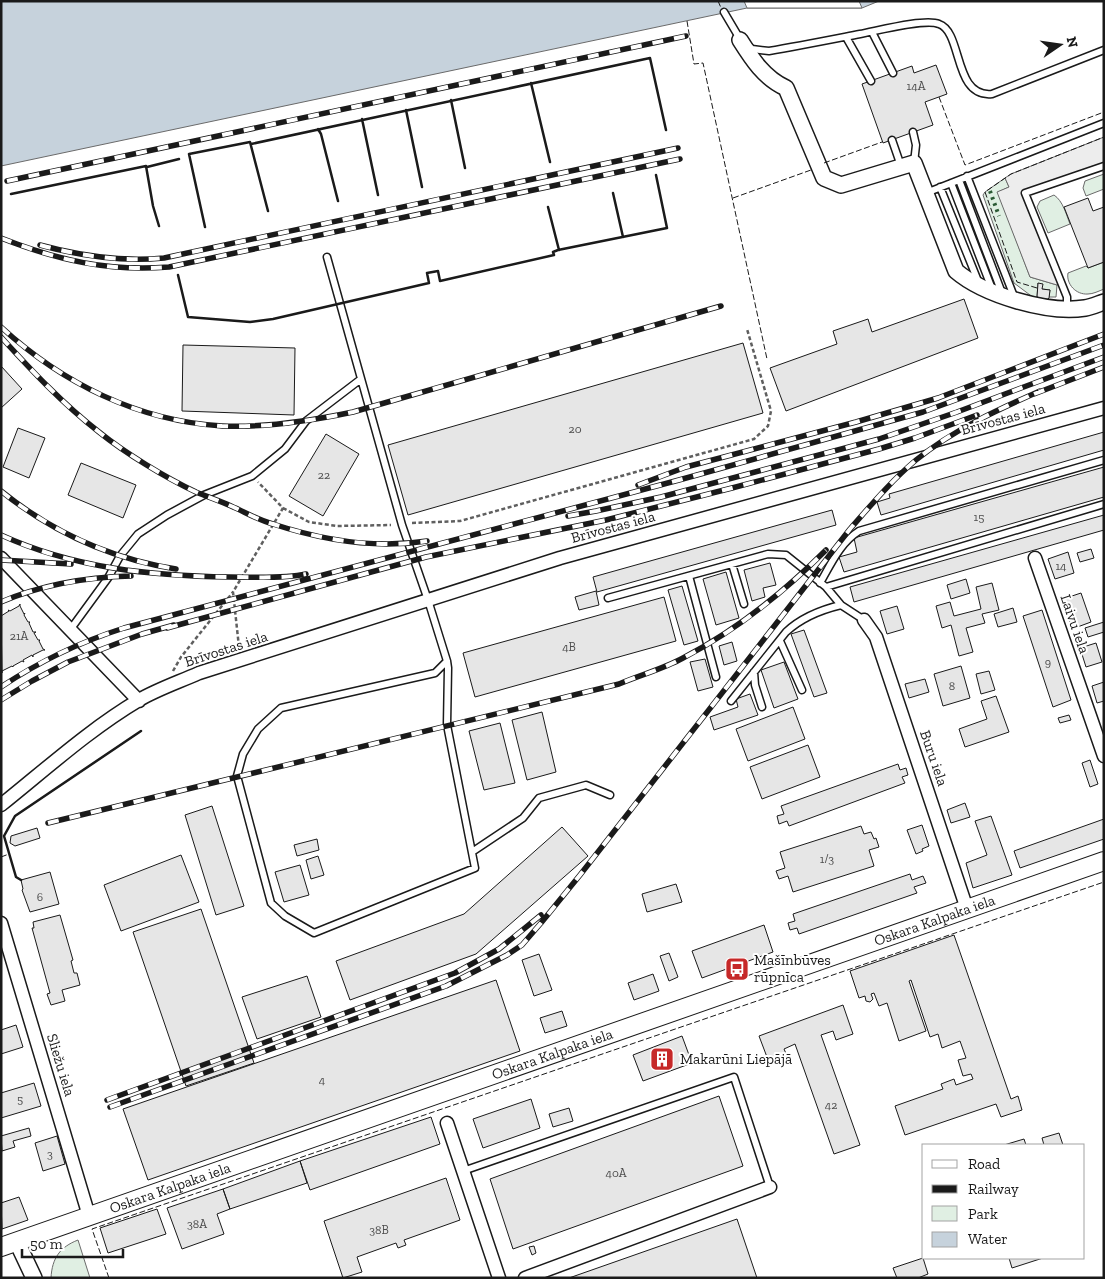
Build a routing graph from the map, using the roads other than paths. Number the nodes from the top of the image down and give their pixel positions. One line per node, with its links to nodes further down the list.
1 (724, 12): 4 (lane)
2 (872, 32): 3 (lane); 5 (lane); 6 (lane)
3 (846, 37): 4 (lane); 7 (lane)
4 (740, 40): 11 (street)
5 (1104, 50)
6 (893, 73)
7 (871, 81)
8 (1104, 123): 13 (lane)
9 (913, 132): 11 (lane)
10 (892, 140): 11 (lane)
11 (907, 164): 17 (street)
12 (1104, 166): 21 (lane)
13 (967, 176): 14 (lane); 19 (lane)
14 (959, 180): 15 (lane); 19 (lane)
15 (951, 183): 16 (lane); 19 (lane)
16 (940, 187): 17 (lane); 19 (lane)
17 (926, 193): 19 (street)
18 (327, 257): 22 (lane)
19 (998, 294): 21 (street)
20 (1104, 302): 21 (street)
21 (1067, 309)
22 (361, 379): 32 (lane); 36 (lane)
23 (1104, 408): 32 (street, Brīvostas iela)
24 (1104, 460): 30 (lane)
25 (1104, 504): 30 (lane)
26 (1, 558): 36 (street)
27 (1035, 558): 45 (street, Laivu iela)
28 (732, 564): 29 (lane); 30 (lane); 33 (lane)
29 (689, 576): 31 (lane); 40 (lane)
30 (824, 585): 34 (lane)
31 (608, 598)
32 (428, 600): 38 (lane); 42 (street, Brīvostas iela)
33 (744, 604)
34 (841, 605): 35 (lane); 37 (lane)
35 (864, 620): 50 (street, Buru iela)
36 (70, 630): 42 (street)
37 (780, 642): 39 (lane); 41 (lane)
38 (446, 661): 48 (lane); 48 (lane)
39 (754, 672): 43 (lane); 44 (lane)
40 (716, 677)
41 (802, 690)
42 (139, 701): 47 (street, Brīvostas iela)
43 (731, 701)
44 (762, 708)
45 (1104, 756)
46 (610, 795): 48 (lane)
47 (1, 805)
48 (472, 852)
49 (1104, 861): 50 (main road, Oskara Kalpaka iela)
50 (967, 909): 55 (main road, Oskara Kalpaka iela)
51 (1, 923): 55 (street, Sliežu iela)
52 (447, 1123): 53 (street)
53 (464, 1171): 54 (lane); 58 (street)
54 (770, 1187): 59 (street)
55 (89, 1216): 56 (main road, Oskara Kalpaka iela)
56 (9, 1245): 57 (street)
57 (34, 1278)
58 (499, 1278)
59 (524, 1278)

